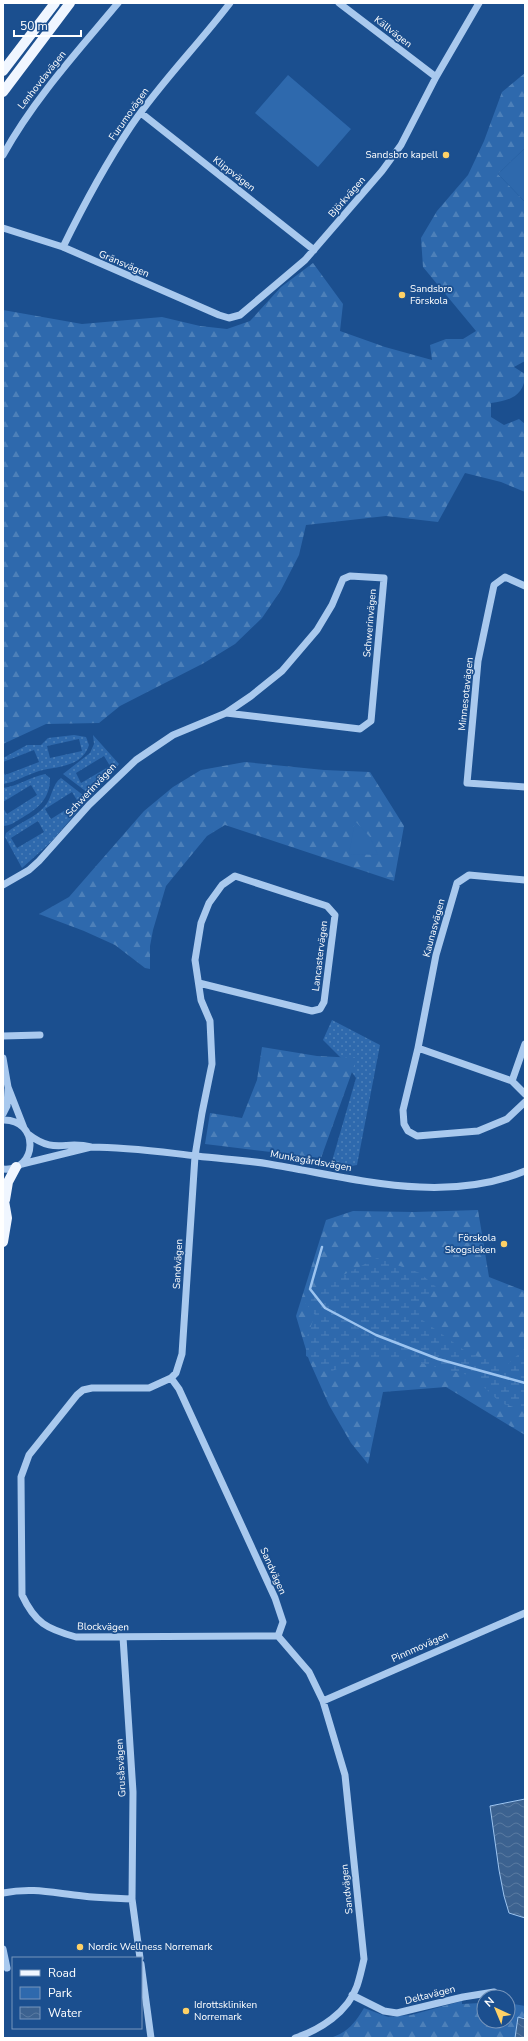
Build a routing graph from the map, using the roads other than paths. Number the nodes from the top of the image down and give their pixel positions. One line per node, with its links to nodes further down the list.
1 (54, 3): 7 (main road)
2 (70, 3): 9 (main road)
3 (118, 3): 11 (street, Lenhovdavägen)
4 (230, 3): 10 (street, Furumovägen)
5 (339, 3): 8 (street, Källvägen)
6 (479, 3): 8 (street, Björkvägen)
7 (3, 71)
8 (436, 77): 14 (street, Björkvägen)
9 (3, 92)
10 (141, 113): 13 (street, Furumovägen); 14 (street, Klippvägen)
11 (3, 155)
12 (3, 228): 13 (street, Gränsvägen)
13 (62, 247): 15 (street, Gränsvägen)
14 (314, 250): 15 (street, Björkvägen)
15 (236, 317)
16 (525, 586): 18 (street, Minnesotavägen)
17 (226, 713): 17 (street, Schwerinvägen); 20 (street, Schwerinvägen)
18 (525, 787)
19 (525, 880): 25 (street, Kaunasvägen)
20 (3, 885)
21 (199, 983): 21 (street, Lancastervägen); 35 (street, Lancastervägen)
22 (40, 1035): 23 (street)
23 (3, 1036)
24 (525, 1047): 27 (street)
25 (418, 1048): 27 (street); 30 (street, Kaunasvägen)
26 (3, 1058): 28 (street)
27 (512, 1081): 29 (street)
28 (8, 1087): 31 (street); 33 (street)
29 (525, 1094)
30 (525, 1102)
31 (3, 1114)
32 (3, 1120): 33 (street, Munkagårdsvägen)
33 (26, 1131): 34 (street, Munkagårdsvägen); 36 (street)
34 (92, 1147): 35 (street, Munkagårdsvägen); 36 (street, Munkagårdsvägen)
35 (195, 1156): 38 (street, Munkagårdsvägen); 41 (street, Sandvägen)
36 (19, 1165): 37 (street, Munkagårdsvägen); 39 (main road)
37 (3, 1169)
38 (525, 1171)
39 (4, 1197): 40 (main road)
40 (3, 1242)
41 (171, 1378): 43 (street, Sandvägen); 44 (street, Blockvägen)
42 (525, 1613): 45 (street, Pinnmovägen)
43 (278, 1636): 44 (street, Blockvägen); 45 (street, Sandvägen)
44 (123, 1637): 47 (street, Grusåsvägen)
45 (323, 1701): 52 (street, Sandvägen)
46 (3, 1893): 47 (street)
47 (132, 1899): 49 (street, Grusåsvägen)
48 (3, 1949): 50 (street)
49 (140, 1957)
50 (7, 1968)
51 (142, 1972): 54 (street)
52 (352, 1995): 53 (street, Deltavägen); 55 (street)
53 (476, 1995)
54 (150, 2038)
55 (295, 2038)

